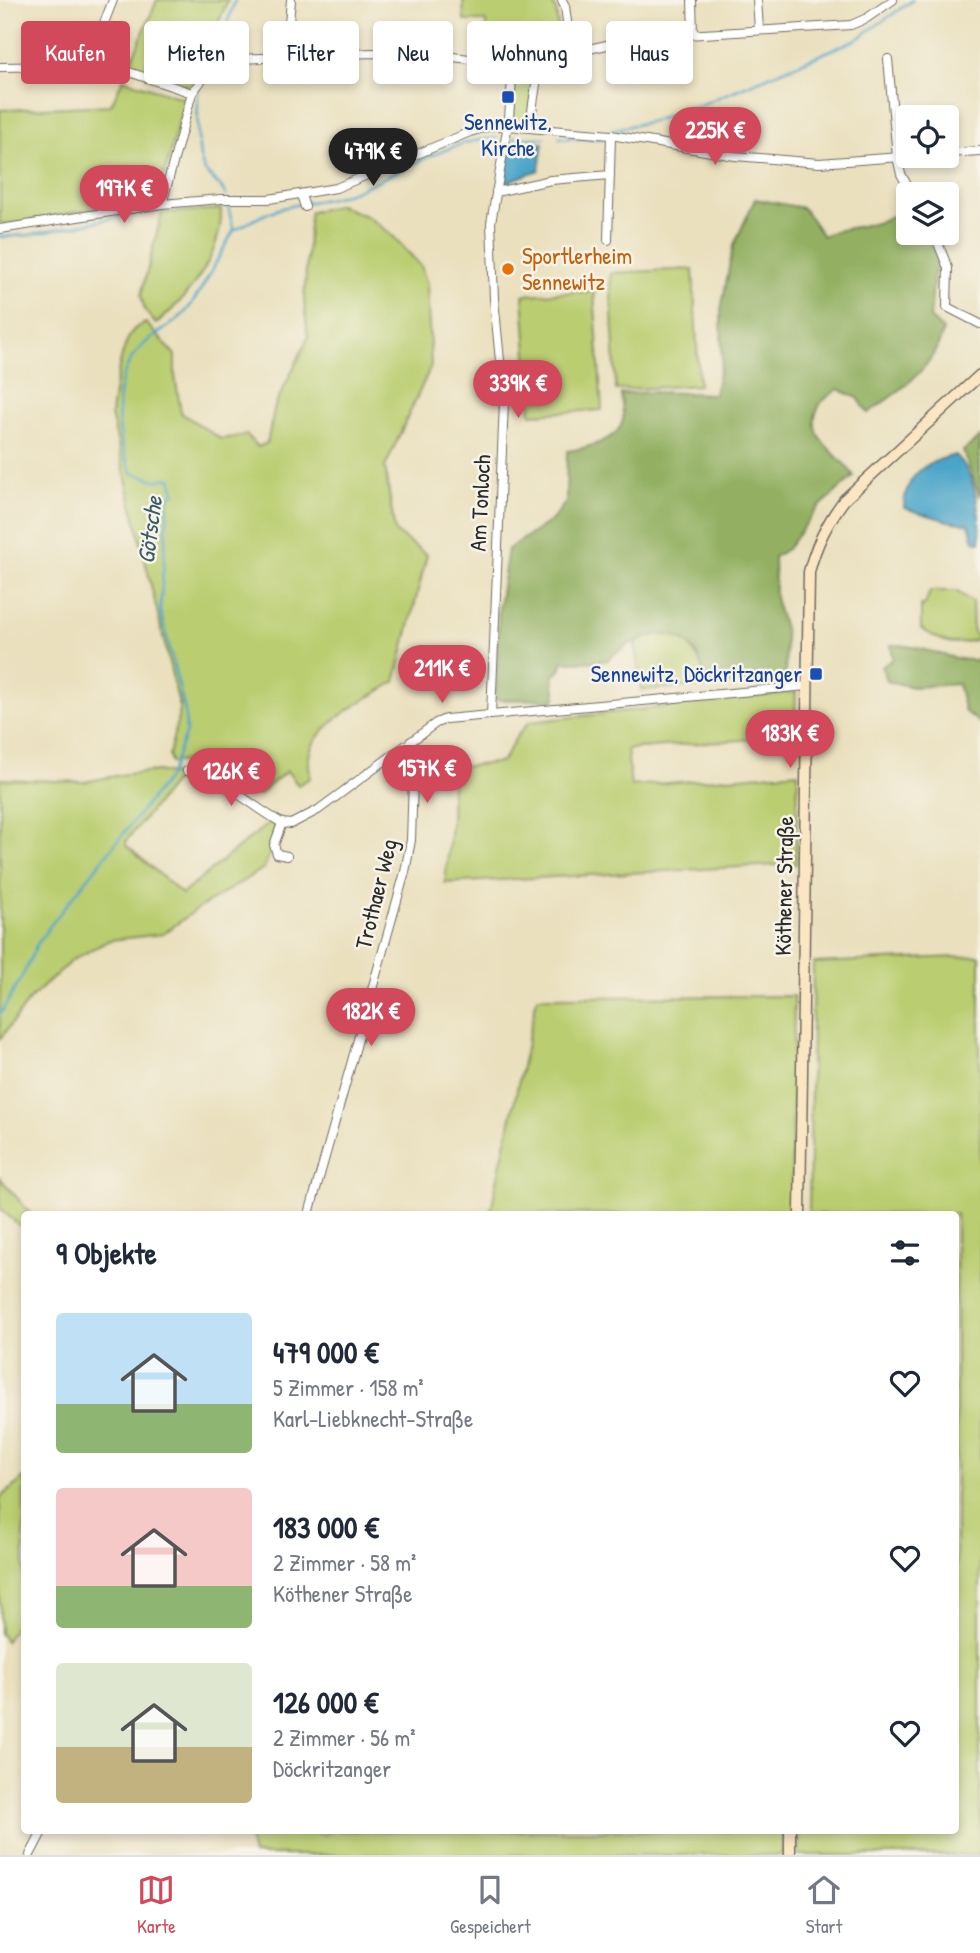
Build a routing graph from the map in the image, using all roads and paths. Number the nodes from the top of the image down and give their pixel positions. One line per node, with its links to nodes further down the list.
1 (113, 0): 7 (street)
2 (291, 0): 8 (street)
3 (562, 0): 9 (street)
4 (692, 0): 10 (street)
5 (757, 0): 11 (street)
6 (893, 0): 11 (street)
7 (105, 21)
8 (289, 21)
9 (567, 21)
10 (693, 21)
11 (760, 29): 12 (street)
12 (693, 34)
13 (359, 53): 14 (street)
14 (467, 58)
15 (263, 59): 22 (street)
16 (888, 59): 26 (street)
17 (0, 66): 18 (street)
18 (21, 66)
19 (130, 72): 22 (street)
20 (512, 84): 23 (street, Am Tonloch)
21 (536, 84): 24 (street)
22 (192, 93): 32 (street)
23 (508, 126): 24 (street); 31 (street, Am Tonloch); 32 (street)
24 (533, 128): 25 (street)
25 (611, 135): 29 (street); 30 (street)
26 (896, 146)
27 (980, 150): 28 (street)
28 (959, 152)
29 (896, 157)
30 (610, 176): 31 (street); 34 (street)
31 (496, 192): 39 (street, Am Tonloch)
32 (162, 204): 33 (street)
33 (0, 229)
34 (608, 240)
35 (939, 245): 36 (street)
36 (980, 324)
37 (980, 375): 38 (main road, Köthener Straße)
38 (807, 686): 39 (street); 45 (main road, Köthener Straße)
39 (491, 715): 40 (street)
40 (410, 742): 42 (street); 44 (street, Trothaer Weg)
41 (187, 771): 42 (street)
42 (282, 823): 43 (street)
43 (287, 856)
44 (310, 1211)
45 (800, 1211)
46 (41, 1834): 48 (street)
47 (790, 1834): 49 (main road)
48 (30, 1855)
49 (790, 1855)

